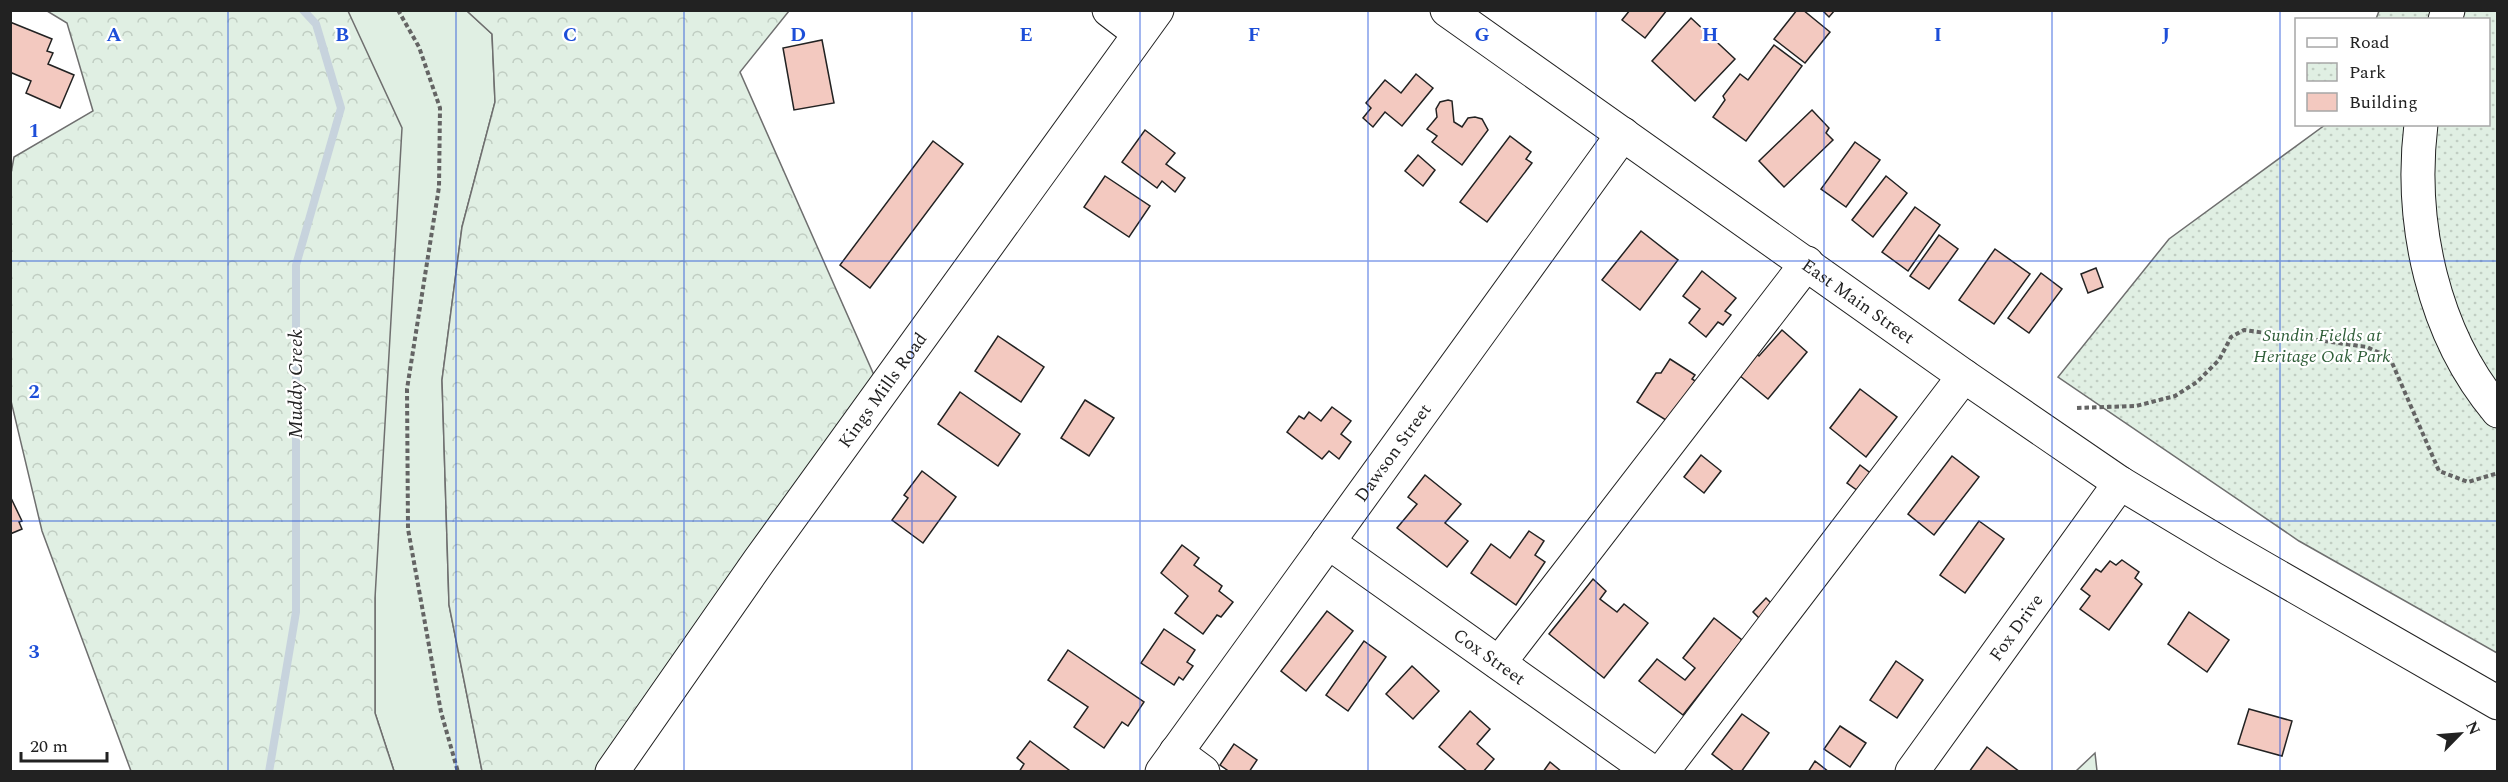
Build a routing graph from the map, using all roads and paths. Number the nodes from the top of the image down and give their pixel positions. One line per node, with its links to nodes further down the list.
1 (398, 10): 17 (path)
2 (1109, 10): 4 (street)
3 (1447, 10): 6 (street, East Main Street)
4 (1148, 22): 18 (street, Kings Mills Road)
5 (2421, 126): 10 (street)
6 (1623, 134): 7 (street, East Main Street); 13 (street, Dawson Street)
7 (1807, 263): 8 (street, East Main Street); 14 (street)
8 (1964, 376): 12 (street, East Main Street); 21 (street)
9 (2077, 408): 11 (path)
10 (2498, 411)
11 (2498, 473)
12 (2120, 483): 15 (street, East Main Street); 22 (street, Fox Drive)
13 (1328, 542): 14 (street, Cox Street); 16 (street, Dawson Street)
14 (1499, 663): 20 (street, Cox Street)
15 (2498, 703)
16 (1169, 762): 19 (street)
17 (458, 771)
18 (612, 771)
19 (1203, 771)
20 (1652, 771)
21 (1662, 771)
22 (1912, 771)

